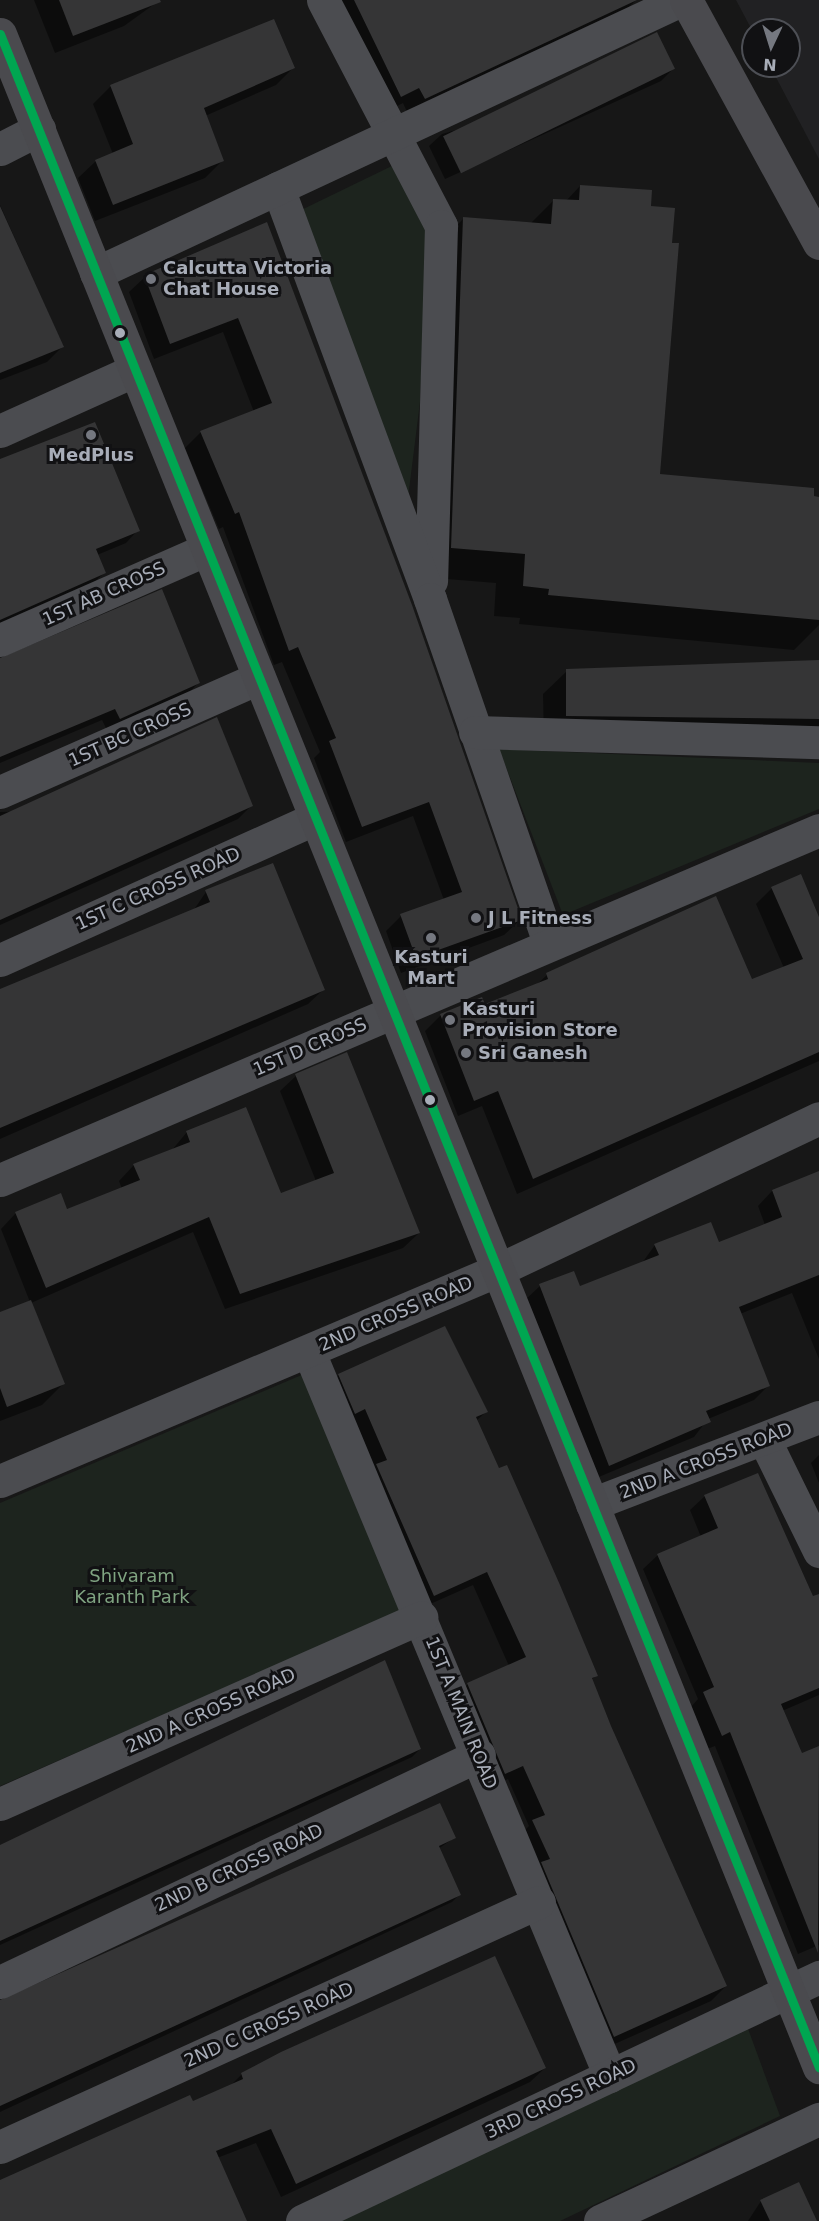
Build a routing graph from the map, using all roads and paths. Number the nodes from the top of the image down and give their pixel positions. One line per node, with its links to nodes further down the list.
1 (323, 0): 6 (street)
2 (681, 0): 6 (street)
3 (686, 0): 9 (main road)
4 (0, 34): 5 (main road)
5 (39, 129): 7 (street); 10 (main road)
6 (394, 134): 8 (street); 14 (street)
7 (0, 149)
8 (278, 188): 10 (street); 14 (street)
9 (819, 243)
10 (96, 273): 11 (main road)
11 (135, 370): 12 (street); 13 (main road)
12 (0, 431)
13 (207, 549): 15 (street, 1ST AB CROSS); 16 (main road)
14 (430, 599): 17 (street)
15 (0, 640)
16 (259, 678): 19 (street, 1ST BC CROSS); 20 (main road)
17 (475, 732): 18 (street); 22 (street)
18 (819, 742)
19 (0, 792)
20 (316, 818): 23 (street, 1ST C CROSS ROAD); 24 (main road)
21 (819, 830): 22 (street, 1ST D CROSS)
22 (549, 942): 24 (street, 1ST D CROSS)
23 (0, 960)
24 (394, 1012): 26 (street, 1ST D CROSS); 27 (main road)
25 (819, 1118): 27 (street, 2ND CROSS ROAD)
26 (0, 1180)
27 (498, 1270): 28 (street, 2ND CROSS ROAD); 32 (main road)
28 (309, 1352): 31 (street, 2ND CROSS ROAD); 34 (street, 1ST A MAIN ROAD)
29 (819, 1417): 30 (street, 2ND A CROSS ROAD)
30 (764, 1439): 32 (street, 2ND A CROSS ROAD); 33 (street)
31 (0, 1481)
32 (592, 1504): 40 (main road)
33 (819, 1551)
34 (422, 1617): 35 (street, 1ST A MAIN ROAD); 36 (street, 2ND A CROSS ROAD)
35 (479, 1755): 37 (street, 1ST A MAIN ROAD); 39 (street, 2ND B CROSS ROAD)
36 (0, 1804)
37 (538, 1902): 42 (street, 1ST A MAIN ROAD); 44 (street, 2ND C CROSS ROAD)
38 (819, 1977): 40 (street, 3RD CROSS ROAD)
39 (0, 1982)
40 (789, 1992): 41 (main road); 42 (street, 3RD CROSS ROAD)
41 (819, 2067)
42 (610, 2076): 45 (street, 3RD CROSS ROAD)
43 (819, 2119): 46 (street)
44 (0, 2147)
45 (302, 2221)
46 (600, 2221)

